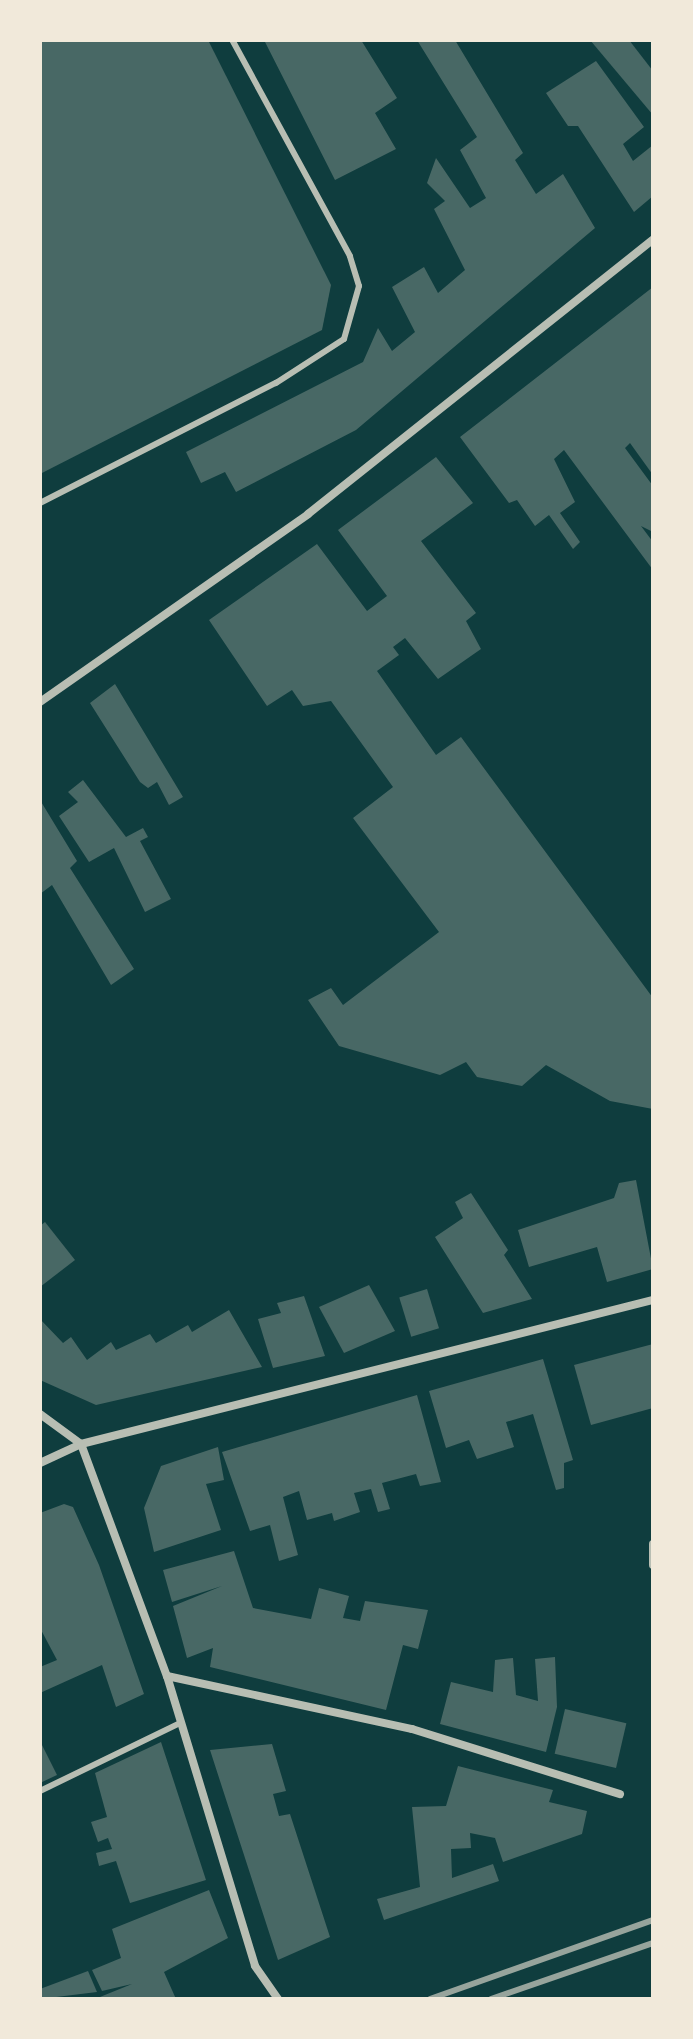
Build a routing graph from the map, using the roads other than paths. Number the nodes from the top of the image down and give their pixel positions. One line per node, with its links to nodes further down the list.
1 (232, 40): 3 (lane)
2 (653, 240): 4 (street)
3 (40, 503)
4 (40, 702)
5 (653, 1300): 7 (street)
6 (40, 1414): 7 (street)
7 (81, 1444): 8 (street); 11 (street)
8 (40, 1463)
9 (653, 1544): 10 (street)
10 (653, 1565)
11 (167, 1676): 12 (street); 14 (street)
12 (180, 1723): 13 (lane); 15 (street)
13 (40, 1791)
14 (620, 1794)
15 (278, 1999)

